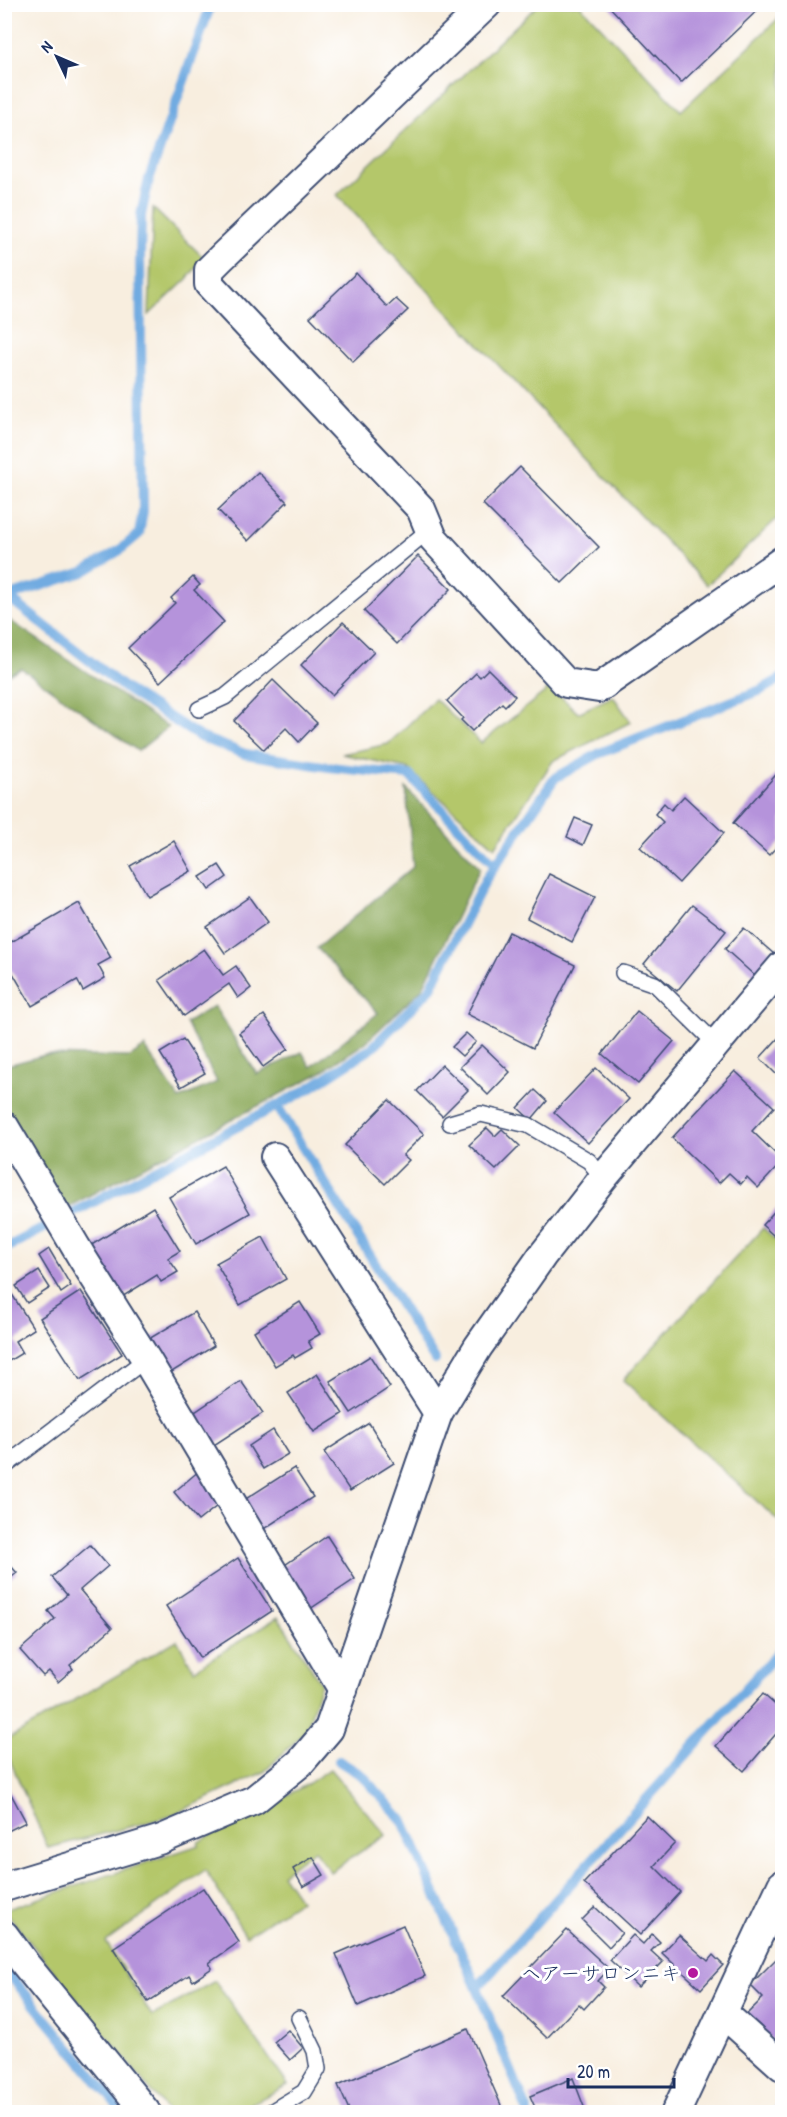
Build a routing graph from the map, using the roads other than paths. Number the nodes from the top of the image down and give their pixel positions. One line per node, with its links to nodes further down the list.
1 (487, 4): 2 (street)
2 (429, 530): 3 (street); 4 (lane)
3 (783, 561)
4 (199, 708)
5 (783, 966): 7 (street)
6 (623, 973): 7 (lane)
7 (716, 1044): 11 (street)
8 (450, 1123): 11 (lane)
9 (4, 1126): 12 (street)
10 (275, 1157): 13 (street)
11 (603, 1179): 13 (street)
12 (146, 1359): 14 (lane); 15 (street)
13 (438, 1413): 15 (street)
14 (4, 1467)
15 (343, 1690): 17 (street)
16 (783, 1885): 19 (street)
17 (4, 1887)
18 (4, 1935): 22 (street)
19 (723, 2013): 21 (street); 24 (street)
20 (298, 2018): 23 (lane)
21 (783, 2066)
22 (146, 2112)
23 (271, 2112)
24 (676, 2112)

